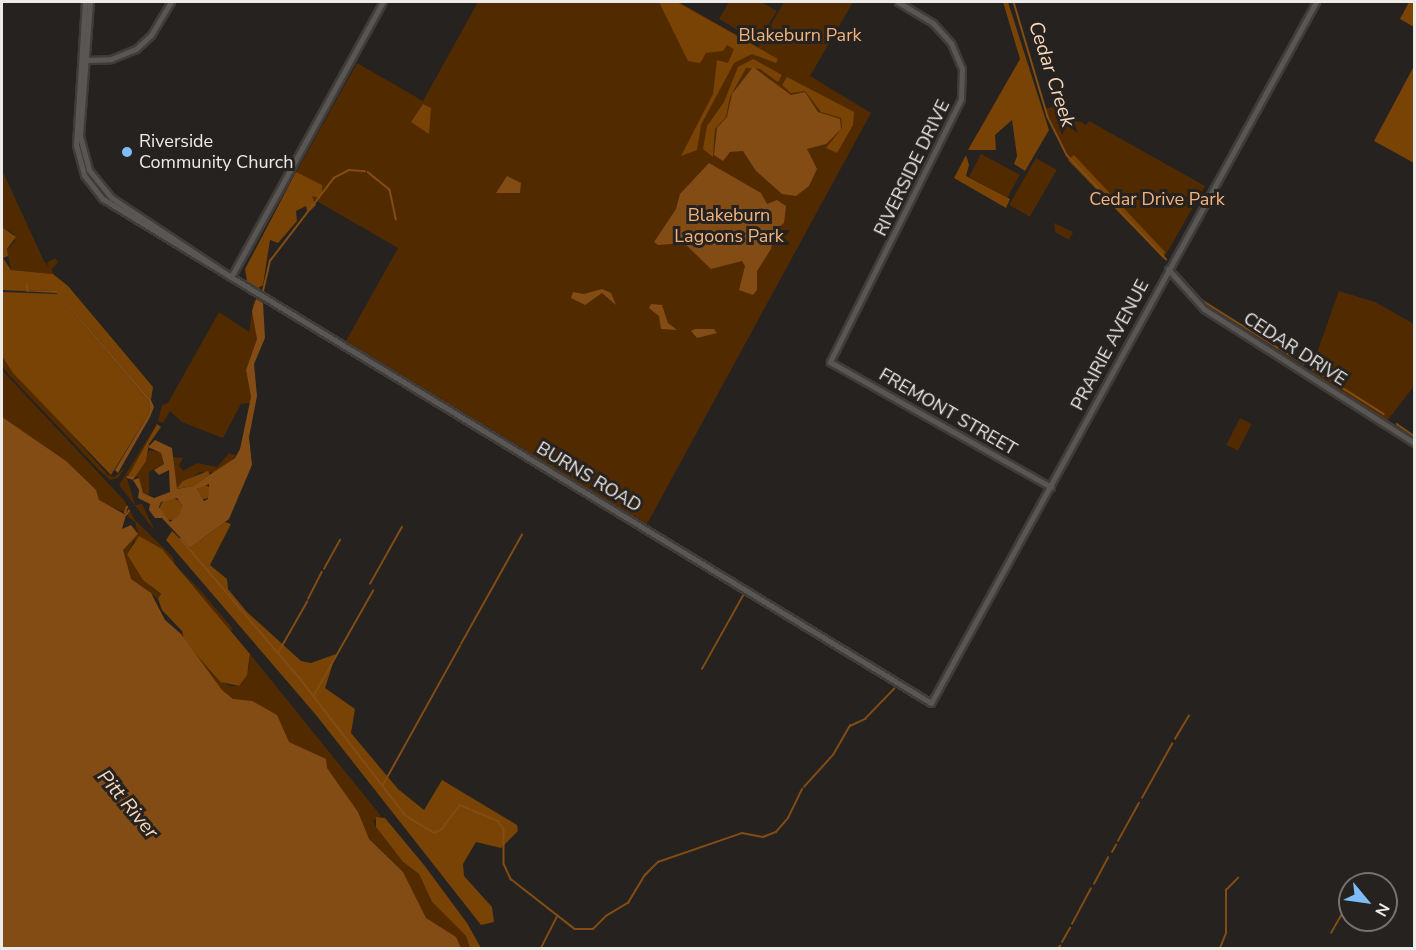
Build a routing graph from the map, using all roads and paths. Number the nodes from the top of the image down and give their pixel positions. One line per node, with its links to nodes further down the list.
1 (85, 2): 7 (street)
2 (90, 2): 7 (street)
3 (171, 2): 7 (street)
4 (383, 2): 9 (street)
5 (897, 2): 10 (street, RIVERSIDE DRIVE)
6 (1316, 2): 8 (street, PRAIRIE AVENUE)
7 (83, 60): 9 (street, BURNS ROAD)
8 (1168, 269): 11 (street, CEDAR DRIVE); 12 (street, PRAIRIE AVENUE)
9 (231, 277): 13 (street, BURNS ROAD)
10 (830, 362): 12 (street, FREMONT STREET)
11 (1414, 443)
12 (1051, 487): 13 (street, PRAIRIE AVENUE)
13 (931, 703)

